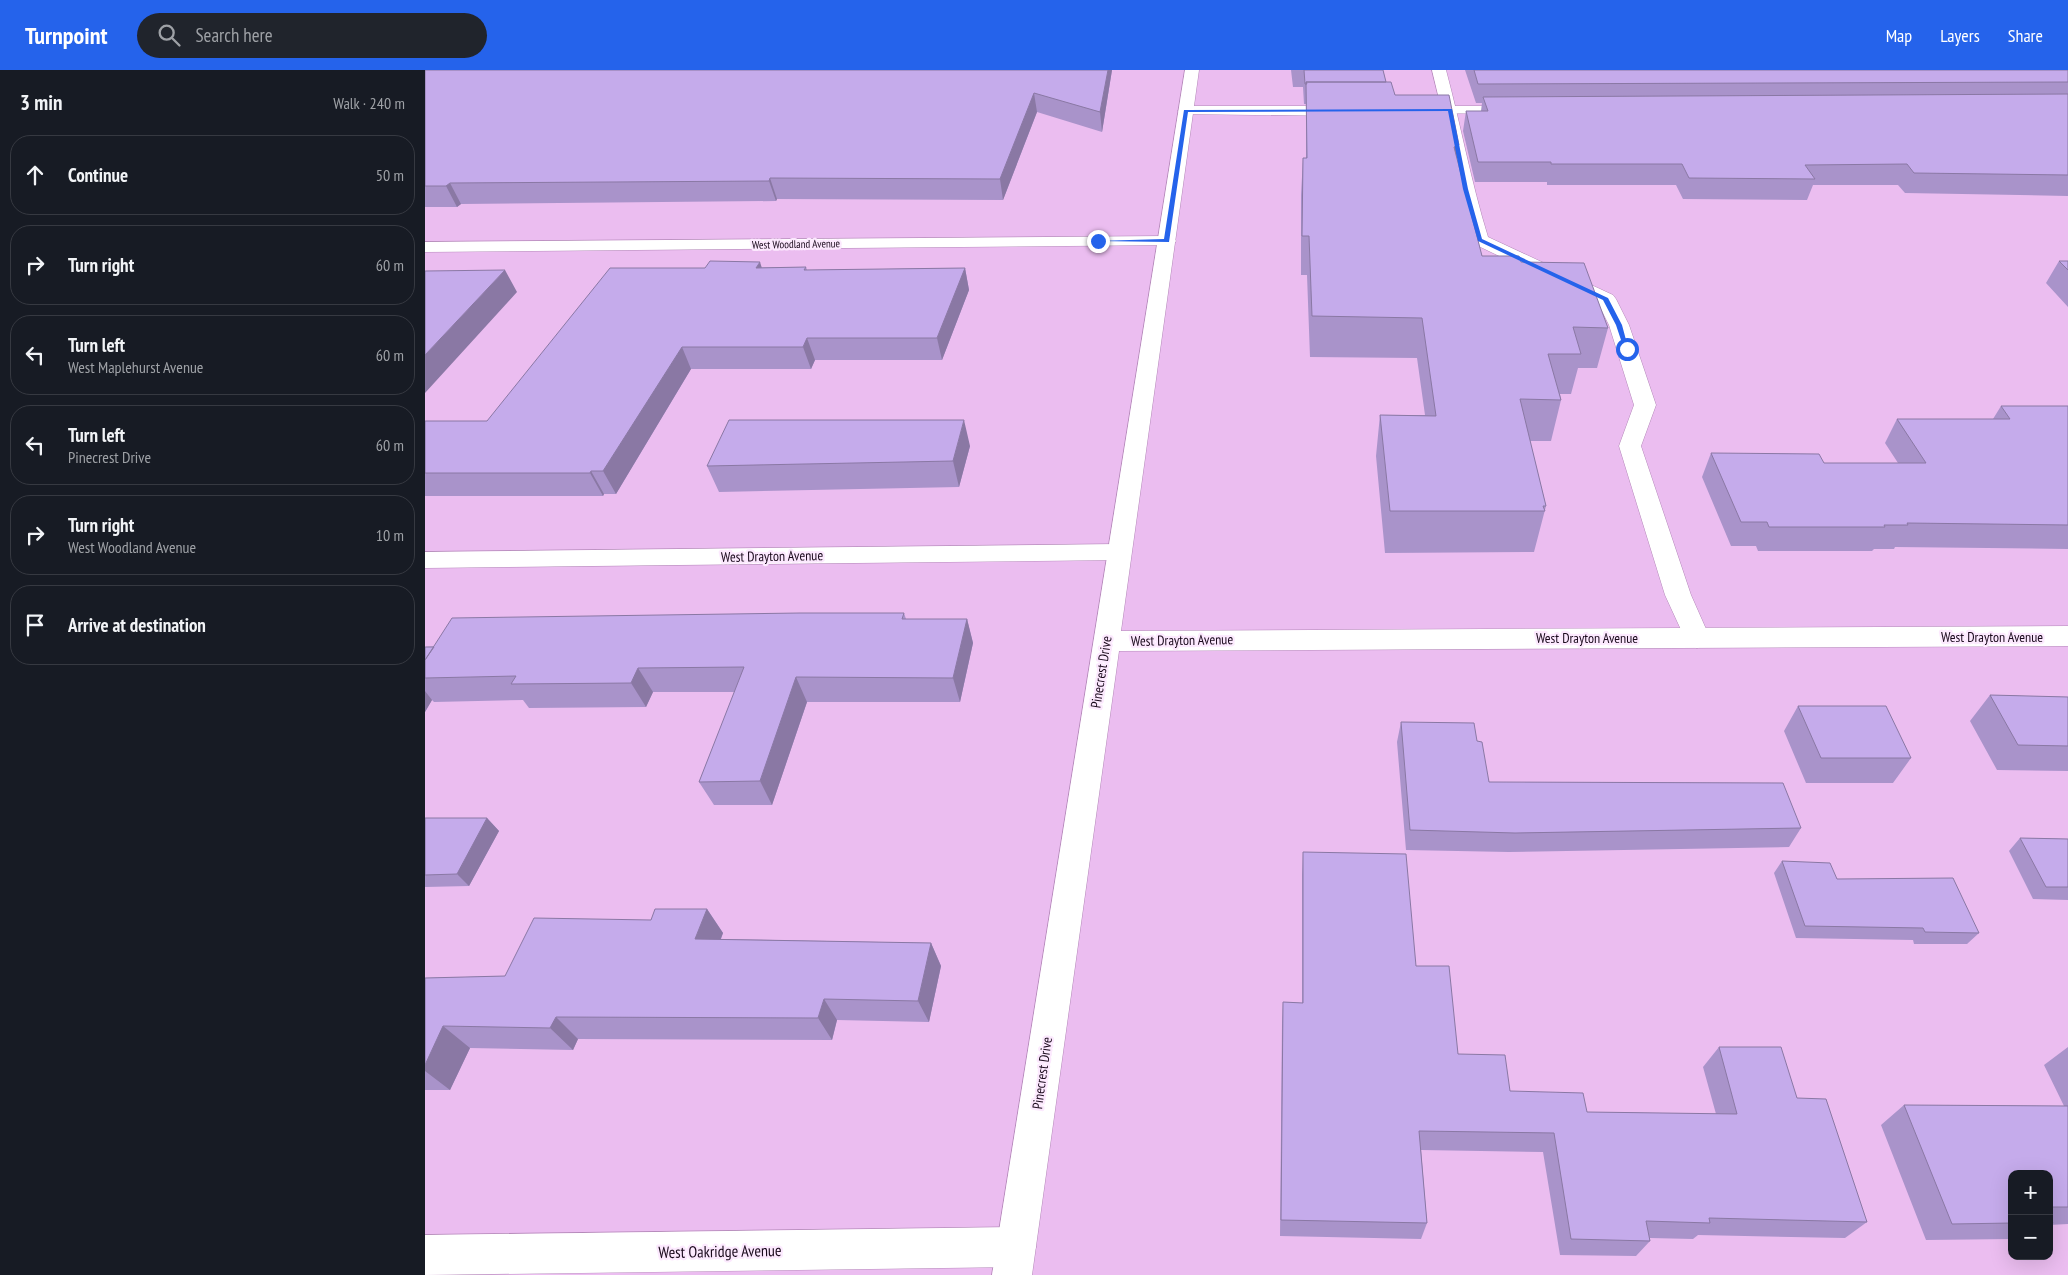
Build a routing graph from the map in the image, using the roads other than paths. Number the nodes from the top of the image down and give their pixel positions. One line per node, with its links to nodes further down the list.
1 (1192, 70): 7 (street, Pinecrest Drive)
2 (1439, 70): 5 (street)
3 (1354, 110): 7 (street)
4 (1402, 110): 5 (street)
5 (1450, 110): 6 (street); 13 (street)
6 (1530, 110)
7 (1186, 111): 8 (street, Pinecrest Drive)
8 (1167, 241): 9 (street, West Woodland Avenue); 10 (street, Pinecrest Drive)
9 (425, 247)
10 (1119, 552): 11 (street, West Drayton Avenue); 14 (street, Pinecrest Drive)
11 (425, 560)
12 (2068, 636): 13 (street, West Drayton Avenue)
13 (1697, 638): 14 (street, West Drayton Avenue)
14 (1105, 641): 16 (street, Pinecrest Drive)
15 (425, 1255): 16 (street, West Oakridge Avenue)
16 (1014, 1261)

